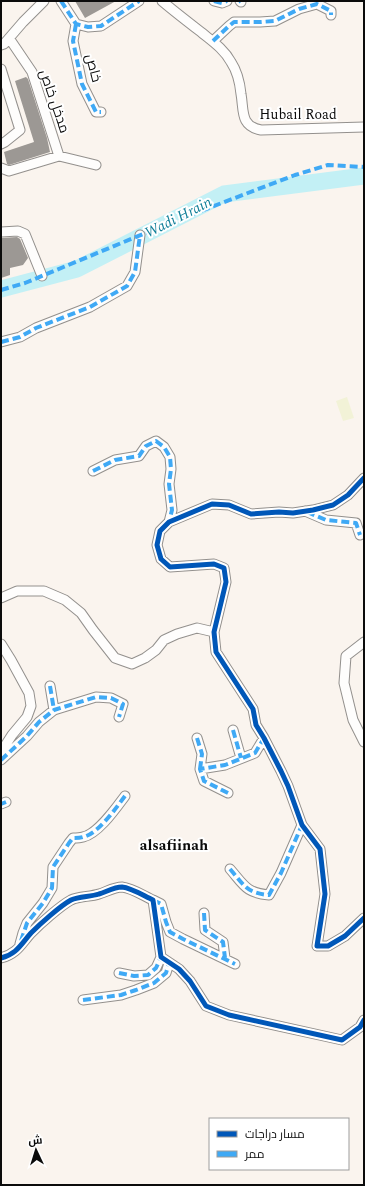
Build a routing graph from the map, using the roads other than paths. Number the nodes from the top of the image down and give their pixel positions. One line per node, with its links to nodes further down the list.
1 (44, 1): 9 (street)
2 (61, 1): 8 (street)
3 (139, 1): 8 (street)
4 (162, 1): 10 (street, Hubail Road)
5 (214, 1): 6 (street)
6 (227, 1)
7 (331, 15): 10 (street)
8 (76, 24): 13 (street, خاص)
9 (9, 38): 11 (street); 16 (street, مدخل خاص)
10 (213, 41): 14 (street, Hubail Road)
11 (1, 45)
12 (1, 69): 15 (street)
13 (101, 112)
14 (364, 127)
15 (1, 144)
16 (59, 156): 17 (street, مدخل خاص); 18 (street, مدخل خاص)
17 (96, 165)
18 (1, 168)
19 (1, 232): 21 (street)
20 (140, 235): 22 (street)
21 (42, 276)
22 (1, 342)
23 (93, 471): 26 (street)
24 (364, 478): 25 (street)
25 (305, 511): 26 (street); 27 (street)
26 (169, 522): 29 (street)
27 (360, 535)
28 (1, 598): 29 (street)
29 (214, 632): 37 (street)
30 (364, 642): 38 (street)
31 (1, 644): 39 (street)
32 (50, 686): 33 (street)
33 (54, 710): 34 (street); 41 (street)
34 (119, 717)
35 (233, 730): 40 (street)
36 (197, 738): 42 (street)
37 (264, 738): 40 (street); 45 (street)
38 (364, 742)
39 (1, 752)
40 (241, 758): 42 (street)
41 (1, 760)
42 (200, 769): 43 (street)
43 (228, 793)
44 (125, 796): 50 (street)
45 (302, 825): 46 (street); 49 (street)
46 (230, 869)
47 (153, 900): 50 (street); 51 (street); 53 (street)
48 (204, 913): 53 (street)
49 (364, 918)
50 (19, 947): 52 (street)
51 (161, 956): 54 (street); 56 (street)
52 (1, 958)
53 (225, 958): 55 (street)
54 (169, 963): 57 (street); 58 (street)
55 (235, 964)
56 (119, 973)
57 (83, 1000)
58 (364, 1020)

